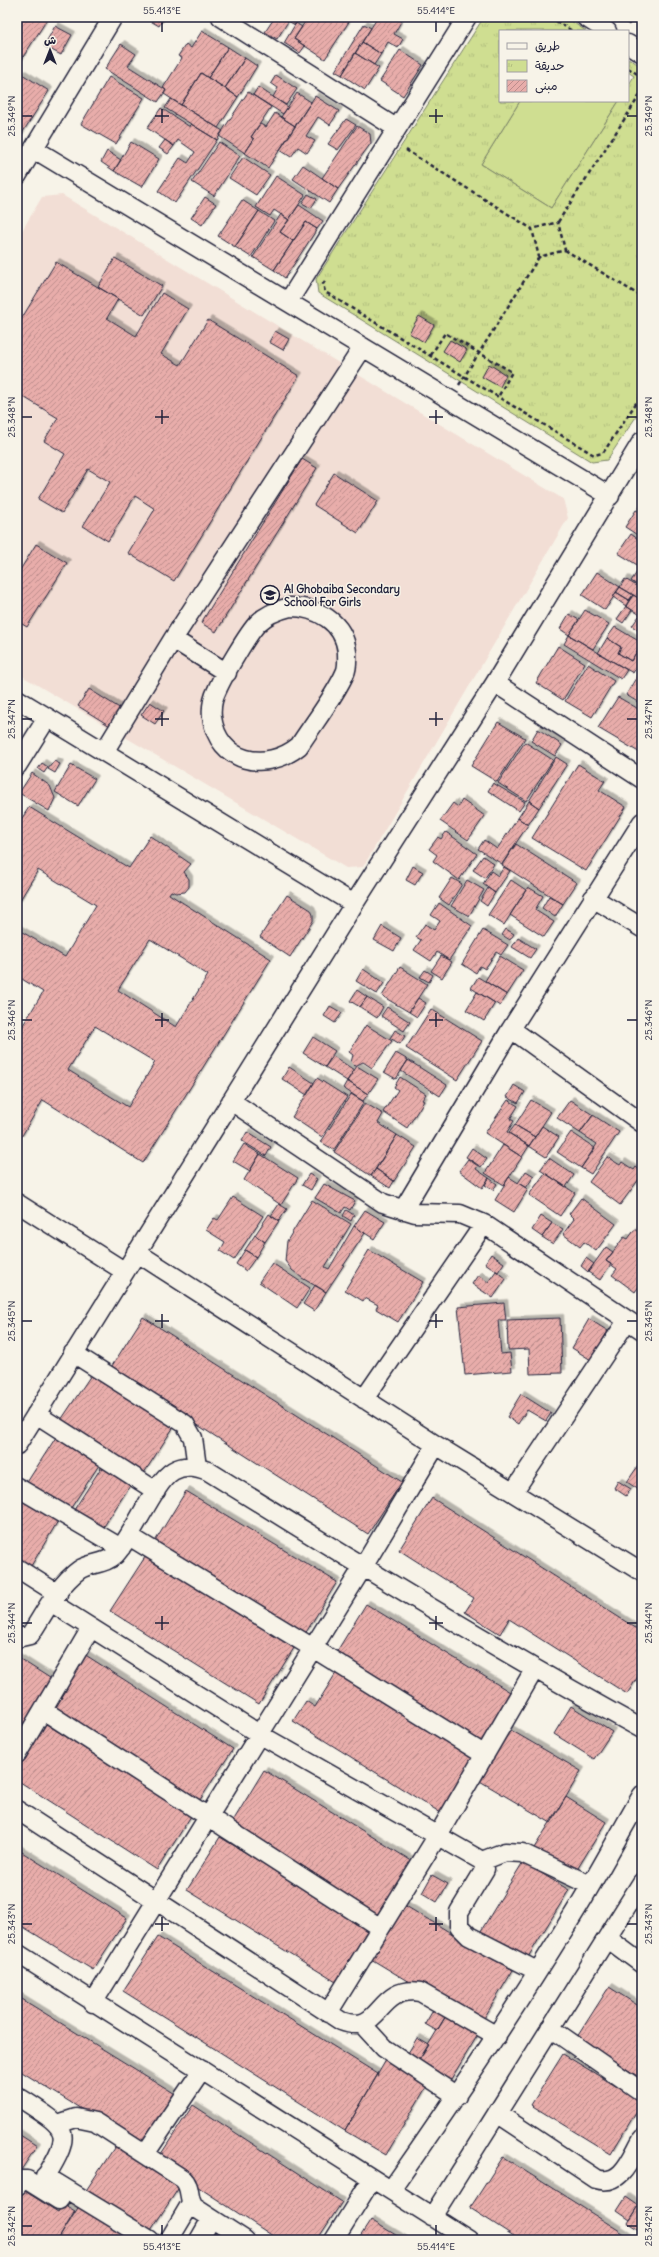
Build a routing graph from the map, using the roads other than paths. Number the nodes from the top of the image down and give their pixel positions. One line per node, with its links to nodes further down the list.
1 (113, 17): 9 (street)
2 (221, 17): 8 (street)
3 (467, 17): 8 (street)
4 (585, 17): 5 (street)
5 (605, 30)
6 (629, 45): 7 (street)
7 (642, 53)
8 (396, 128): 11 (street)
9 (34, 149): 10 (street); 11 (street)
10 (17, 176)
11 (288, 302): 12 (street)
12 (363, 347): 14 (street); 15 (street)
13 (642, 441): 14 (street)
14 (610, 496): 17 (street)
15 (173, 639): 16 (street); 20 (street)
16 (227, 673): 16 (street)
17 (495, 683): 22 (street); 25 (street)
18 (17, 699): 19 (street)
19 (47, 718): 20 (street); 21 (street)
20 (104, 752): 25 (street)
21 (17, 766)
22 (642, 779)
23 (642, 822): 24 (street)
24 (593, 898): 26 (street); 27 (street)
25 (354, 904): 28 (street)
26 (642, 928)
27 (510, 1029): 29 (street); 31 (street)
28 (231, 1101): 31 (street); 33 (street)
29 (642, 1123)
30 (17, 1203): 34 (street)
31 (403, 1210): 32 (street)
32 (484, 1224): 35 (street); 37 (street)
33 (136, 1252): 34 (street); 37 (street)
34 (124, 1271): 36 (street)
35 (635, 1325): 44 (street)
36 (73, 1353): 38 (street); 41 (street)
37 (364, 1399): 40 (street)
38 (36, 1414): 39 (street); 43 (street)
39 (17, 1445)
40 (436, 1445): 44 (street); 46 (street)
41 (197, 1467): 43 (street); 46 (street)
42 (17, 1487): 45 (street)
43 (156, 1491): 45 (street)
44 (514, 1491): 48 (street)
45 (125, 1542): 49 (street); 52 (street)
46 (363, 1567): 52 (street); 53 (street)
47 (17, 1568): 49 (street)
48 (642, 1572)
49 (55, 1598): 50 (street); 51 (street)
50 (91, 1628): 54 (street); 56 (street)
51 (23, 1637)
52 (313, 1648): 56 (street); 58 (street)
53 (534, 1670): 55 (street); 58 (street)
54 (43, 1710): 57 (street); 61 (street)
55 (642, 1728)
56 (259, 1734): 61 (street); 62 (street)
57 (17, 1754)
58 (484, 1755): 62 (street)
59 (642, 1795): 65 (street)
60 (17, 1810): 66 (street)
61 (208, 1816): 66 (street); 67 (street)
62 (438, 1835): 63 (street); 67 (street)
63 (482, 1861): 65 (street); 71 (street)
64 (642, 1882): 68 (street)
65 (590, 1885): 71 (street)
66 (156, 1902): 72 (street); 73 (street)
67 (379, 1927): 73 (street)
68 (607, 1938): 70 (street); 75 (street)
69 (17, 1954): 72 (street)
70 (642, 1964)
71 (537, 1971): 76 (street)
72 (93, 2003): 77 (street)
73 (328, 2012): 74 (street)
74 (362, 2024): 76 (street); 80 (street)
75 (550, 2028): 78 (street); 81 (street)
76 (497, 2036): 80 (street)
77 (202, 2070): 84 (street); 85 (street)
78 (642, 2092)
79 (17, 2096): 82 (street)
80 (457, 2096): 88 (street)
81 (497, 2114): 83 (street); 91 (street)
82 (58, 2124): 84 (street); 86 (street)
83 (642, 2139)
84 (146, 2154): 90 (street)
85 (372, 2179): 88 (street); 97 (street)
86 (42, 2182): 87 (street); 89 (street); 93 (street)
87 (18, 2184)
88 (391, 2190): 91 (street)
89 (60, 2200)
90 (191, 2203): 92 (street); 94 (street)
91 (432, 2216): 98 (street)
92 (212, 2219): 95 (street); 96 (street)
93 (150, 2240)
94 (169, 2240)
95 (199, 2240)
96 (245, 2240)
97 (334, 2240)
98 (469, 2240)

